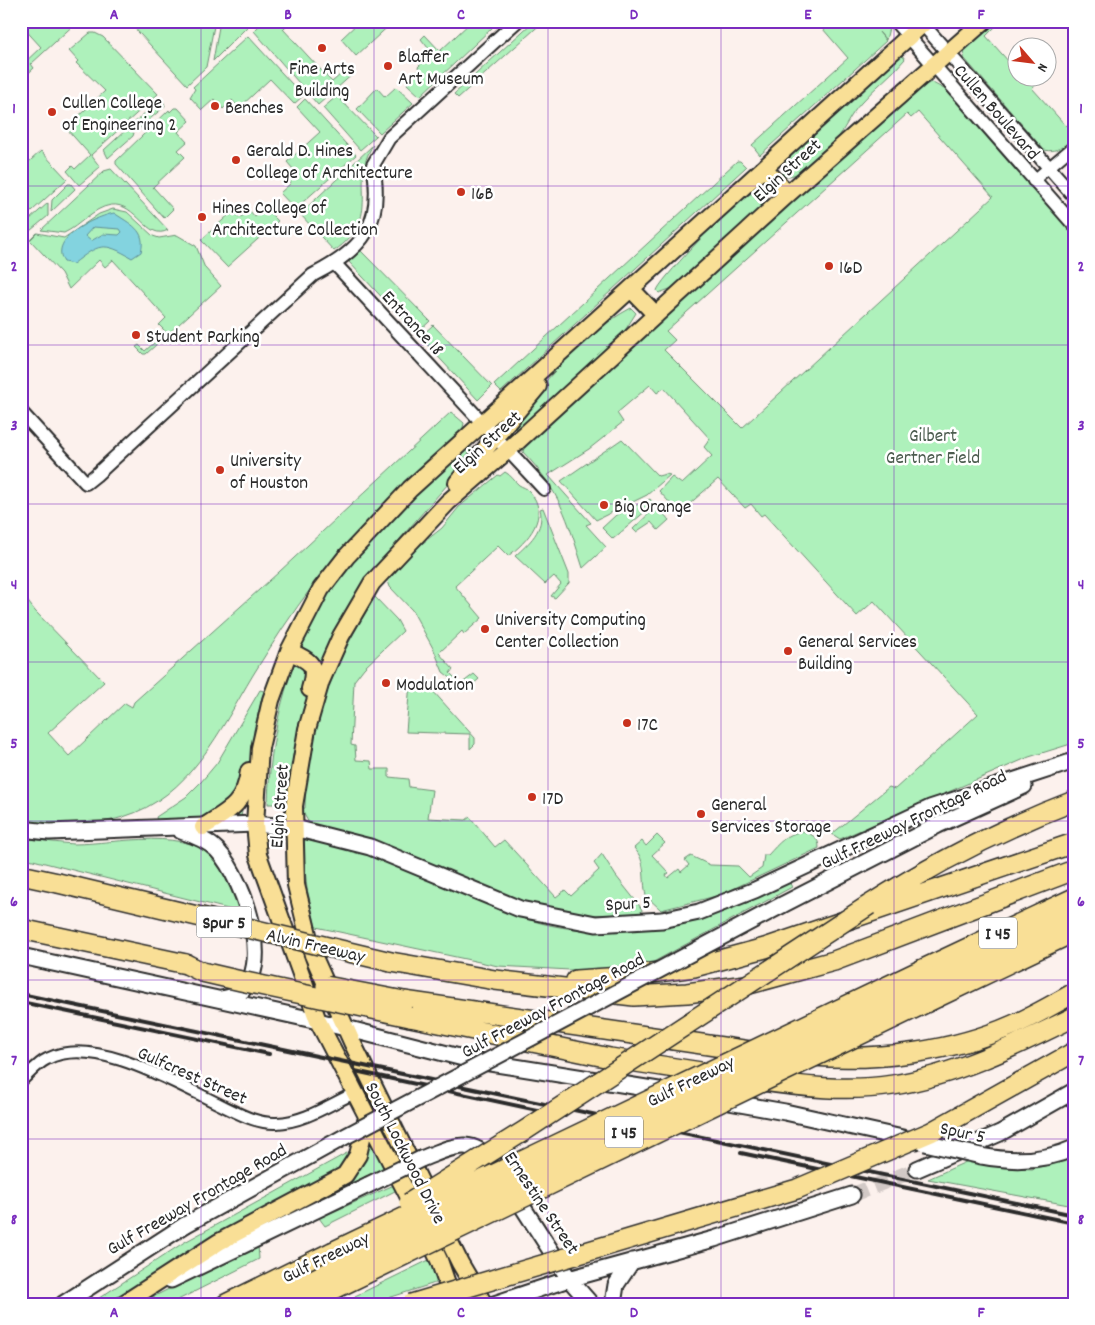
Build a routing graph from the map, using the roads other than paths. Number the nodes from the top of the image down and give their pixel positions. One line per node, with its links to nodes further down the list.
1 (517, 21): 15 (street)
2 (895, 21): 5 (street, Cullen Boulevard)
3 (984, 21): 6 (main road, Elgin Street)
4 (923, 22): 5 (main road, Elgin Street); 6 (street, Cullen Boulevard)
5 (909, 37): 7 (street, Cullen Boulevard); 9 (main road, Elgin Street)
6 (948, 53): 7 (main road, Elgin Street); 10 (street, Cullen Boulevard)
7 (934, 66): 11 (street, Cullen Boulevard); 12 (main road, Elgin Street)
8 (1074, 146): 10 (street)
9 (764, 168): 12 (main road); 16 (main road, Elgin Street)
10 (1048, 168): 11 (street); 13 (street, Cullen Boulevard)
11 (1033, 181): 14 (street, Cullen Boulevard)
12 (788, 194): 17 (main road, Elgin Street)
13 (1074, 196)
14 (1074, 225)
15 (335, 264): 19 (street); 20 (street, Entrance 18)
16 (631, 289): 17 (main road); 18 (main road, Elgin Street)
17 (656, 315): 22 (main road, Elgin Street)
18 (553, 361): 20 (main road, Elgin Street); 21 (main road)
19 (21, 412)
20 (483, 425): 21 (street, Entrance 18); 25 (main road, Elgin Street)
21 (495, 437): 22 (street, Entrance 18); 24 (main road)
22 (508, 450): 23 (street, Entrance 18); 24 (main road, Elgin Street)
23 (544, 489)
24 (448, 502): 28 (main road, Elgin Street)
25 (289, 651): 26 (main road, Elgin Street); 28 (main road)
26 (274, 693): 30 (main road, Elgin Street); 31 (main road)
27 (1074, 763): 33 (main road, Spur 5); 63 (main road, Gulf Freeway Frontage Road, bridge)
28 (298, 775): 33 (main road, Elgin Street)
29 (1074, 801): 59 (highway, bridge)
30 (255, 824): 31 (main road, Spur 5); 33 (main road, Spur 5); 49 (main road, Elgin Street)
31 (203, 827): 32 (main road, Spur 5)
32 (172, 828): 34 (main road, Spur 5); 46 (main road)
33 (295, 828): 50 (main road, Elgin Street)
34 (21, 829)
35 (1074, 843): 43 (highway)
36 (1074, 870): 43 (highway)
37 (21, 875): 43 (highway, Alvin Freeway / Spur 5, bridge)
38 (1074, 898): 44 (highway, Gulf Freeway / I 45)
39 (1074, 914): 44 (highway, Gulf Freeway / I 45)
40 (21, 930): 47 (highway, bridge)
41 (1074, 932): 44 (highway, Gulf Freeway / I 45)
42 (21, 956): 46 (main road, Spur 5)
43 (495, 980)
44 (931, 983): 59 (highway, Gulf Freeway / I 45, bridge); 61 (highway, Gulf Freeway / I 45, bridge)
45 (1074, 993): 47 (highway)
46 (220, 999): 49 (main road, Spur 5)
47 (407, 1009): 48 (highway)
48 (1074, 1017)
49 (318, 1021): 50 (main road, Spur 5); 54 (main road, South Lockwood Drive)
50 (346, 1029): 56 (main road, Spur 5, bridge); 70 (main road, South Lockwood Drive)
51 (1074, 1052): 68 (highway, bridge)
52 (21, 1081): 54 (street, Gulfcrest Street)
53 (1074, 1091): 57 (main road)
54 (354, 1093): 55 (main road, South Lockwood Drive)
55 (367, 1117): 64 (main road); 69 (main road, South Lockwood Drive)
56 (1074, 1148)
57 (917, 1170)
58 (852, 1195): 60 (main road)
59 (332, 1252): 61 (highway, Gulf Freeway / I 45)
60 (632, 1261): 62 (main road); 73 (main road)
61 (315, 1279): 65 (highway, Gulf Freeway / I 45); 66 (highway, Gulf Freeway / I 45); 67 (highway, Gulf Freeway / I 45)
62 (569, 1279): 64 (main road, Ernestine Street, bridge); 71 (main road); 72 (main road, Ernestine Street)
63 (63, 1304)
64 (123, 1304)
65 (226, 1304)
66 (264, 1304)
67 (304, 1304)
68 (411, 1304)
69 (454, 1304)
70 (484, 1304)
71 (494, 1304)
72 (591, 1304)
73 (613, 1304)

